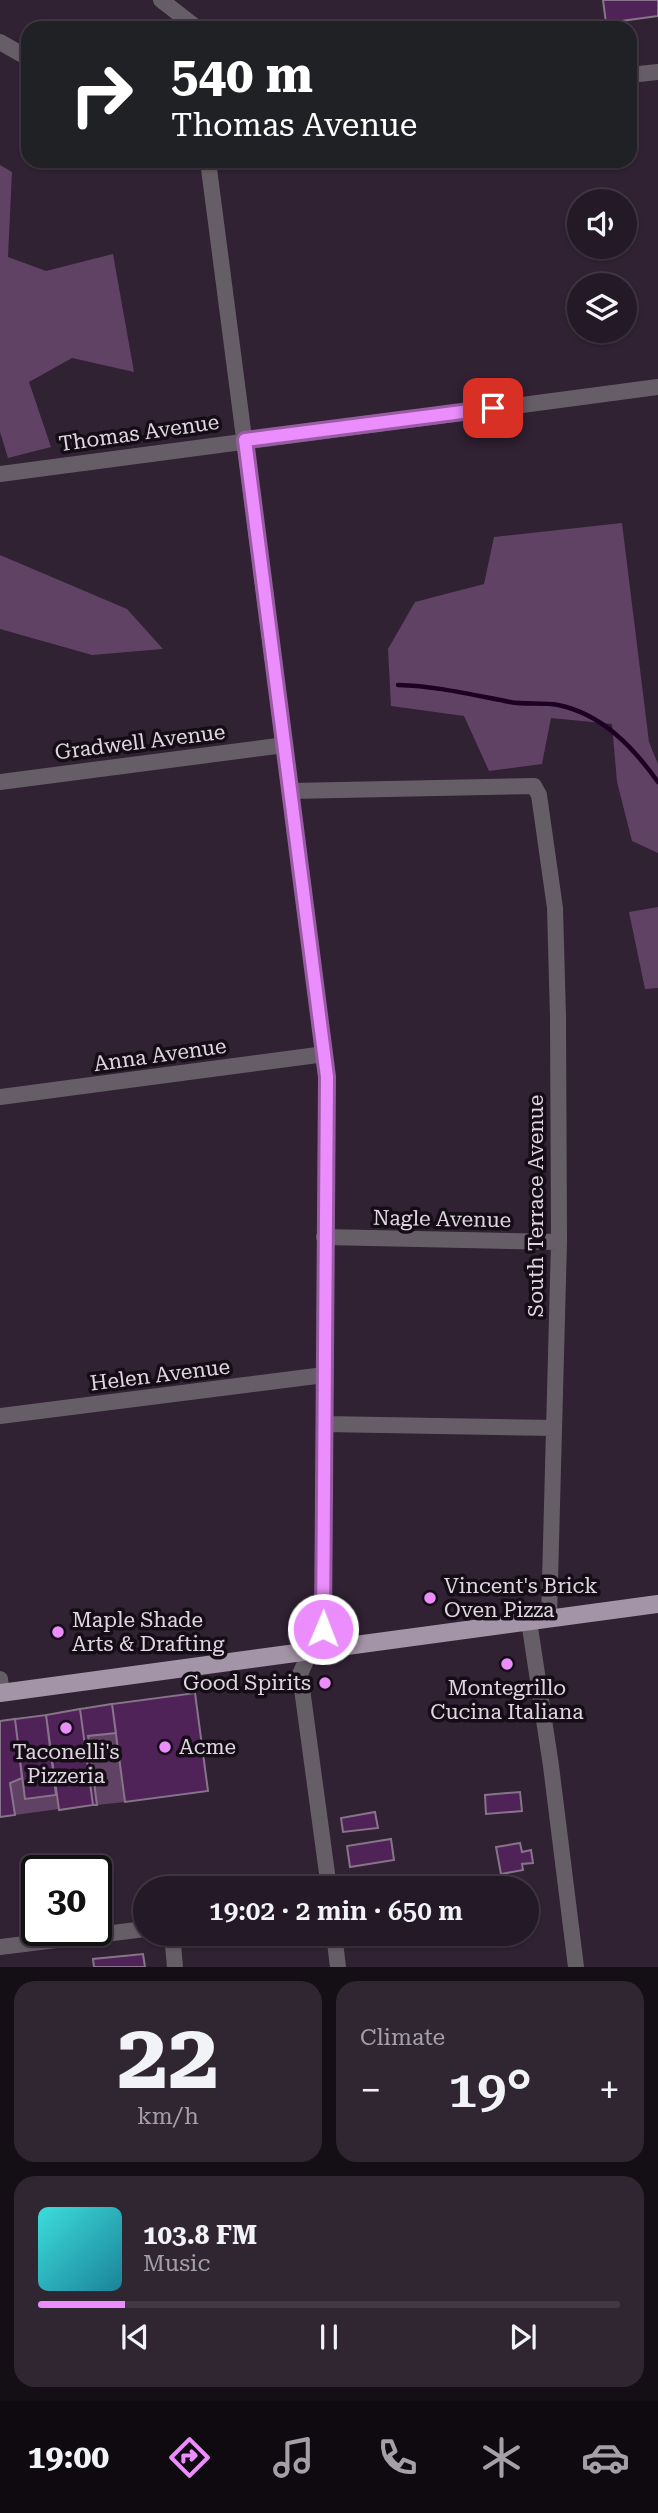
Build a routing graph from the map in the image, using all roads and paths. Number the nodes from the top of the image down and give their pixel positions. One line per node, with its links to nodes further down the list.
1 (161, 0): 2 (street)
2 (188, 21)
3 (0, 42): 4 (street)
4 (21, 54)
5 (658, 72): 6 (street)
6 (637, 74)
7 (209, 168): 9 (street)
8 (658, 387): 9 (street, Thomas Avenue)
9 (245, 440): 10 (street, Thomas Avenue); 11 (street)
10 (0, 474)
11 (285, 745): 12 (street, Gradwell Avenue); 13 (street)
12 (0, 782)
13 (291, 791): 14 (street); 17 (street, South Terrace Avenue)
14 (325, 1054): 15 (street, Anna Avenue); 16 (street)
15 (0, 1097)
16 (324, 1237): 17 (street, Nagle Avenue); 18 (street)
17 (559, 1242): 21 (street, South Terrace Avenue)
18 (324, 1375): 19 (street, Helen Avenue); 20 (street)
19 (0, 1416)
20 (324, 1424): 21 (street); 25 (street)
21 (554, 1428): 23 (street, South Terrace Avenue)
22 (658, 1605): 23 (main road)
23 (549, 1618): 24 (main road)
24 (529, 1621): 25 (main road); 34 (street)
25 (313, 1650): 26 (main road); 27 (street)
26 (1, 1688)
27 (327, 1876)
28 (133, 1930): 31 (street)
29 (173, 1946): 32 (street)
30 (335, 1946): 33 (street)
31 (0, 1947)
32 (175, 1967)
33 (338, 1967)
34 (576, 1967)

